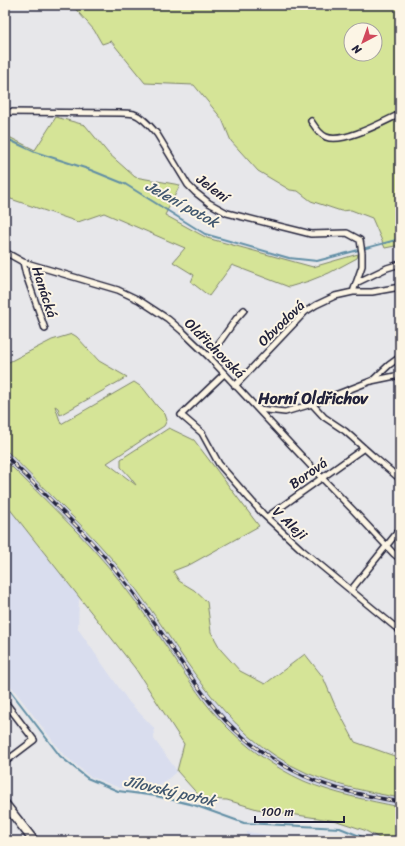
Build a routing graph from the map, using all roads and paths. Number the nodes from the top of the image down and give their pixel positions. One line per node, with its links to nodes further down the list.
1 (5, 112): 7 (street, Jelení)
2 (400, 114): 3 (street)
3 (311, 121)
4 (5, 252): 5 (street, Oldřichovská)
5 (23, 262): 11 (street, Hanácká); 12 (street, Oldřichovská)
6 (400, 264): 7 (street)
7 (356, 283): 9 (street, Jelení)
8 (400, 287): 9 (street, Obvodová)
9 (353, 292): 17 (street, Obvodová)
10 (244, 310): 12 (street)
11 (45, 329)
12 (208, 357): 14 (street, Oldřichovská)
13 (400, 357): 16 (street)
14 (224, 374): 17 (street, Oldřichovská); 23 (street, V Aleji)
15 (400, 375): 16 (street)
16 (371, 381): 18 (street)
17 (235, 386): 19 (street, Oldřichovská)
18 (312, 404): 19 (street); 20 (street)
19 (258, 409): 21 (street, Oldřichovská)
20 (364, 448): 21 (street, Borová); 22 (street)
21 (322, 478): 23 (street, Borová); 25 (street, Oldřichovská)
22 (400, 479)
23 (267, 517): 27 (street, V Aleji)
24 (400, 529): 25 (street)
25 (386, 546): 26 (street, Oldřichovská); 27 (street)
26 (400, 559)
27 (351, 590): 28 (street, V Aleji)
28 (400, 631)
29 (5, 702): 30 (street)
30 (5, 762)
31 (5, 804): 32 (main road)
32 (34, 841)

